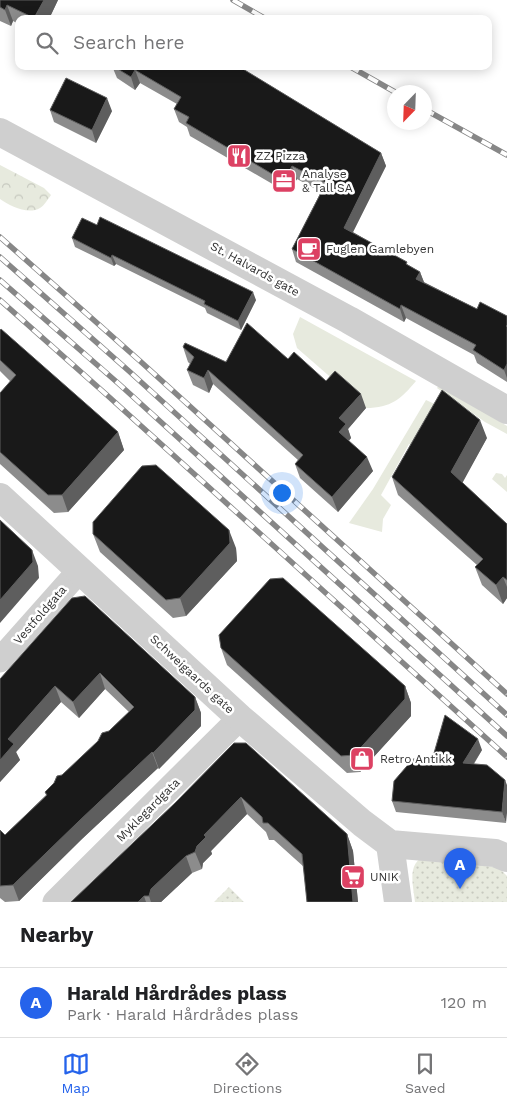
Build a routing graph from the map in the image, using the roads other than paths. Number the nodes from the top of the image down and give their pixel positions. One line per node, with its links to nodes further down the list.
1 (1, 132): 2 (street, St. Halvards gate)
2 (507, 410)
3 (0, 497): 4 (street, Schweigaards gate)
4 (80, 570): 5 (street, Vestfoldgata); 6 (street, Schweigaards gate)
5 (0, 660)
6 (240, 718): 7 (street, Schweigaards gate); 9 (street, Myklegardgata)
7 (390, 844): 8 (street); 10 (street)
8 (507, 858)
9 (55, 902)
10 (398, 902)

